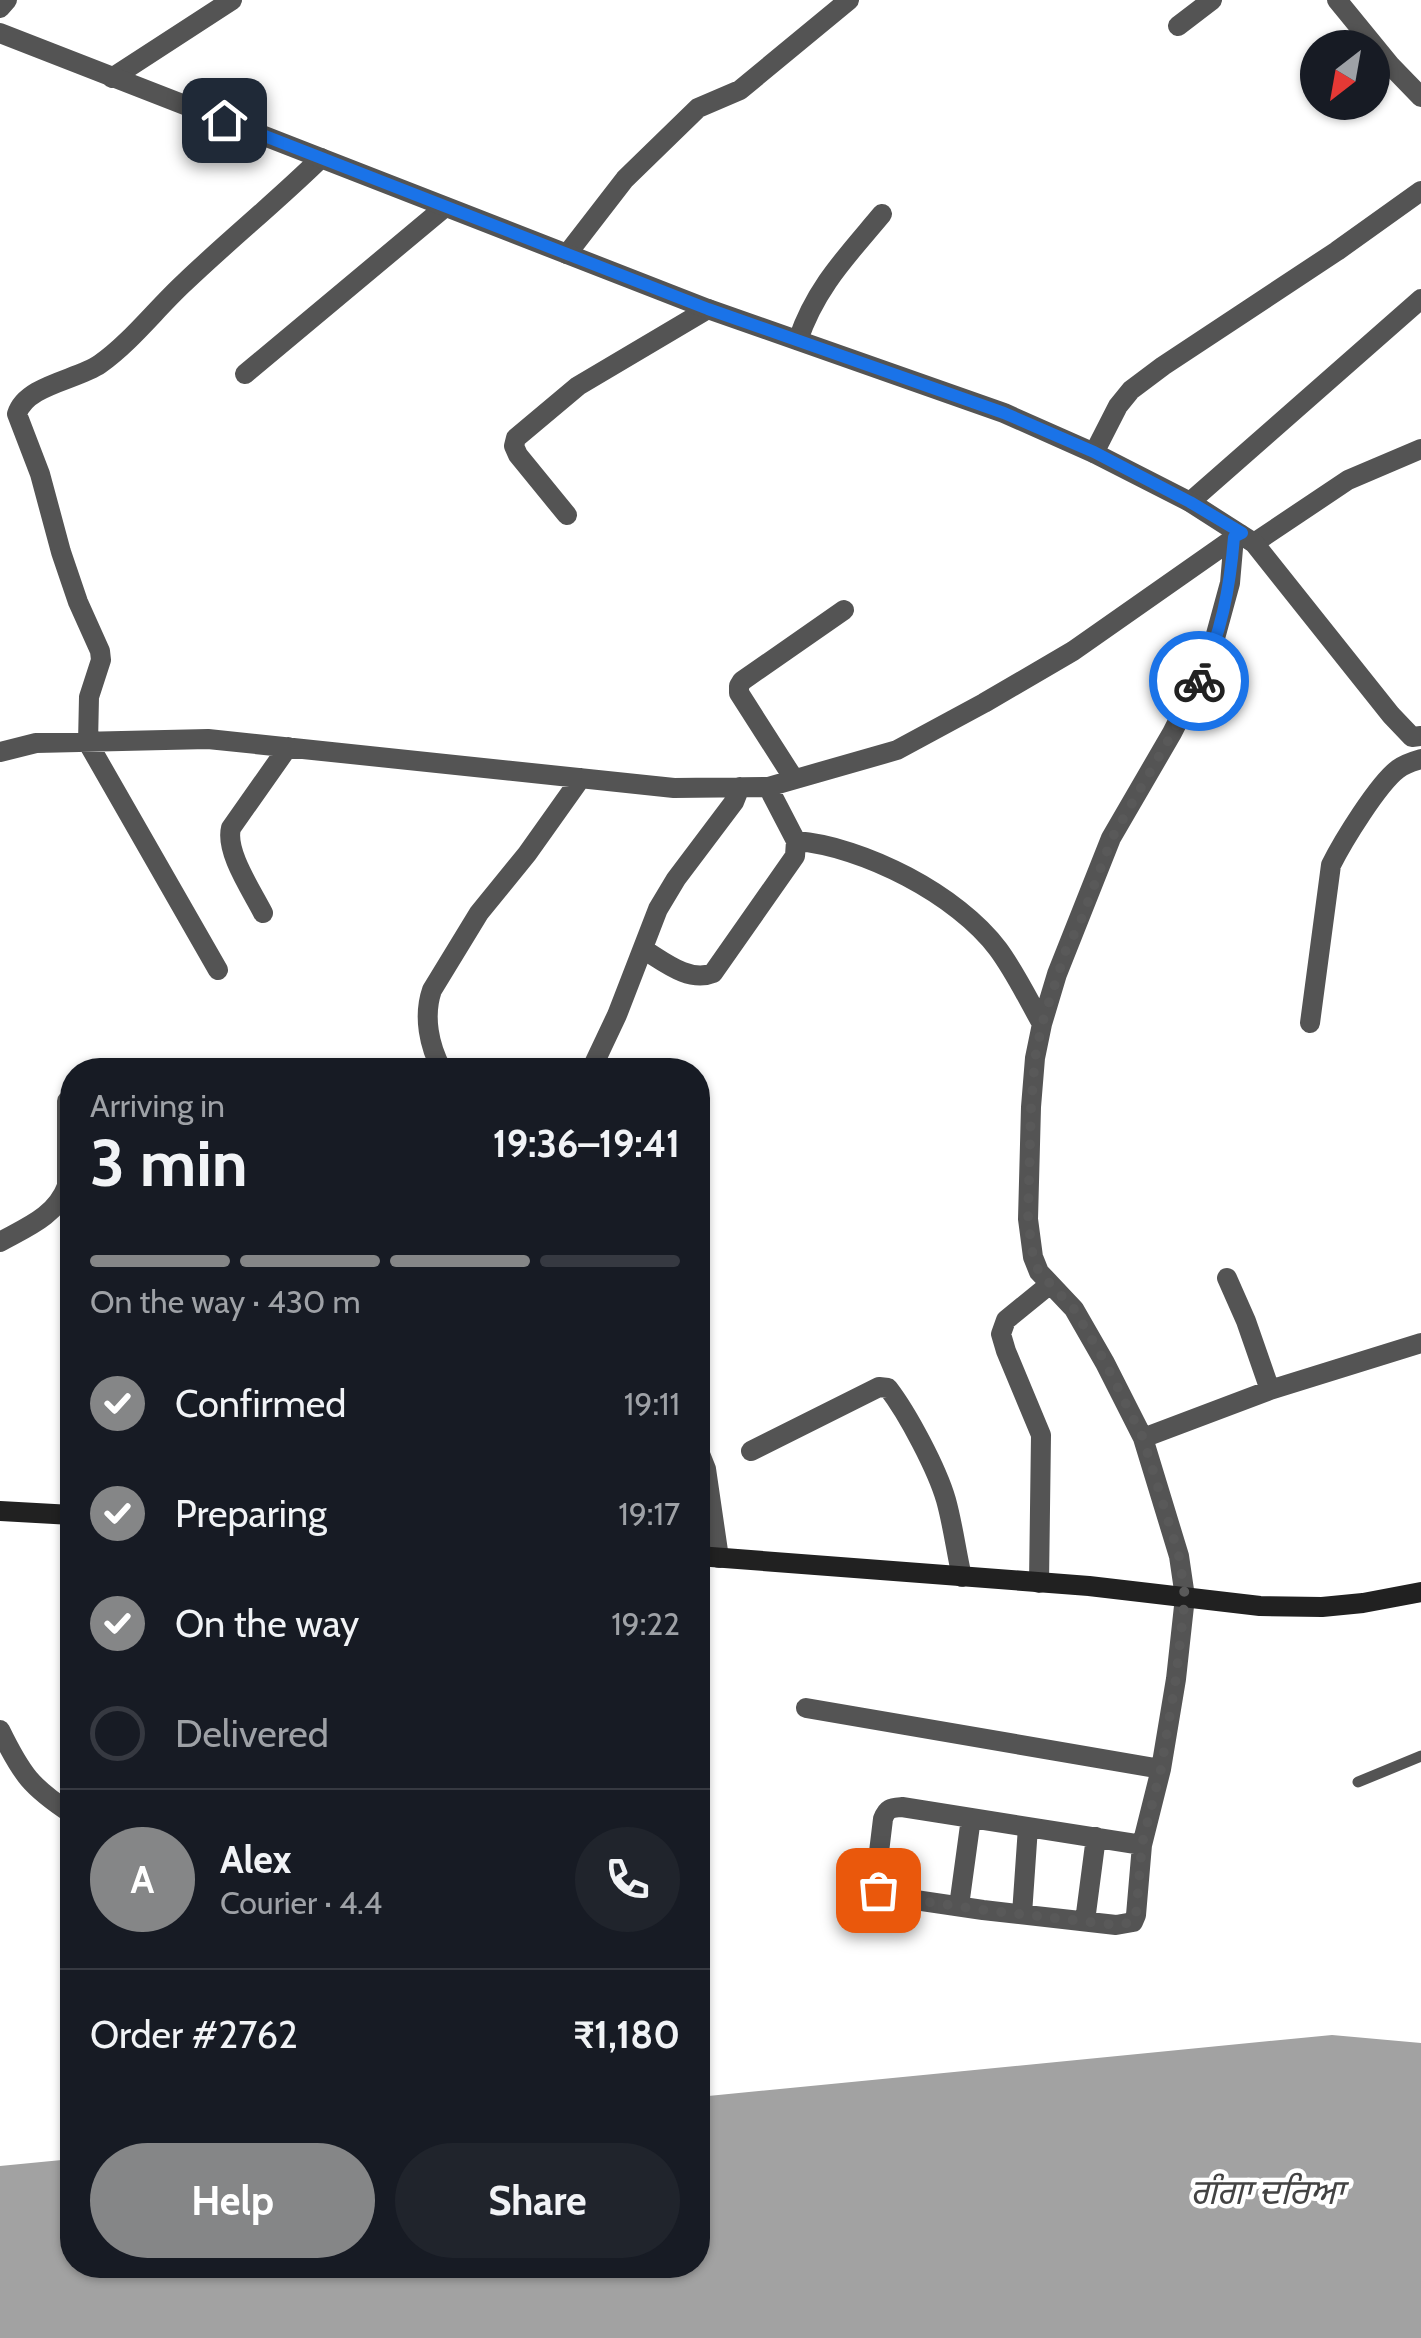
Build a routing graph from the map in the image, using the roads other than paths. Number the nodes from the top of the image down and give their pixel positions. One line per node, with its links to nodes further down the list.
1 (7, 0): 6 (street)
2 (232, 0): 9 (street)
3 (849, 0): 15 (street)
4 (1212, 0): 7 (street)
5 (1336, 0): 10 (street)
6 (0, 8)
7 (1178, 26)
8 (0, 33): 9 (street)
9 (112, 78): 11 (street)
10 (1421, 98)
11 (321, 158): 13 (street); 26 (street)
12 (1421, 191): 21 (street)
13 (444, 207): 15 (street); 19 (street)
14 (882, 214): 18 (street)
15 (567, 254): 17 (street)
16 (1421, 299): 22 (street)
17 (708, 309): 18 (street); 23 (street)
18 (798, 340): 21 (street)
19 (245, 374)
20 (1421, 449): 24 (street)
21 (1094, 452): 22 (street)
22 (1190, 502): 24 (street)
23 (567, 515)
24 (1243, 538): 27 (street); 31 (street); 39 (street)
25 (844, 610): 31 (street)
26 (88, 742): 28 (street); 29 (street); 37 (street)
27 (1419, 746): 38 (street)
28 (288, 747): 30 (street); 35 (street)
29 (0, 752)
30 (581, 778): 32 (street); 40 (street)
31 (794, 780): 33 (street)
32 (740, 787): 33 (street); 36 (street)
33 (768, 787): 34 (street)
34 (796, 841): 36 (street); 39 (street)
35 (263, 913)
36 (643, 949): 41 (street)
37 (218, 970)
38 (1310, 1023)
39 (1042, 1024): 45 (street)
40 (436, 1058)
41 (597, 1058)
42 (60, 1202): 43 (street)
43 (0, 1242)
44 (1227, 1278): 47 (street)
45 (1049, 1284): 48 (street); 54 (street)
46 (1421, 1343): 47 (street)
47 (1270, 1390): 48 (street)
48 (1143, 1438): 56 (street)
49 (751, 1451): 53 (street)
50 (0, 1511): 51 (main road)
51 (60, 1514)
52 (710, 1557): 53 (main road)
53 (962, 1577): 54 (main road)
54 (1039, 1583): 56 (main road)
55 (1421, 1592): 56 (main road)
56 (1185, 1597): 60 (street)
57 (806, 1708): 60 (street)
58 (0, 1730): 62 (street)
59 (1421, 1756): 61 (lane)
60 (1161, 1769): 66 (street)
61 (1358, 1782)
62 (60, 1806)
63 (971, 1818): 64 (street); 67 (street); 67 (street)
64 (1028, 1827): 65 (street); 68 (street)
65 (1096, 1838): 66 (street); 69 (street)
66 (1142, 1844): 69 (street)
67 (959, 1906): 68 (street)
68 (1022, 1914): 69 (street)
69 (1085, 1921)

